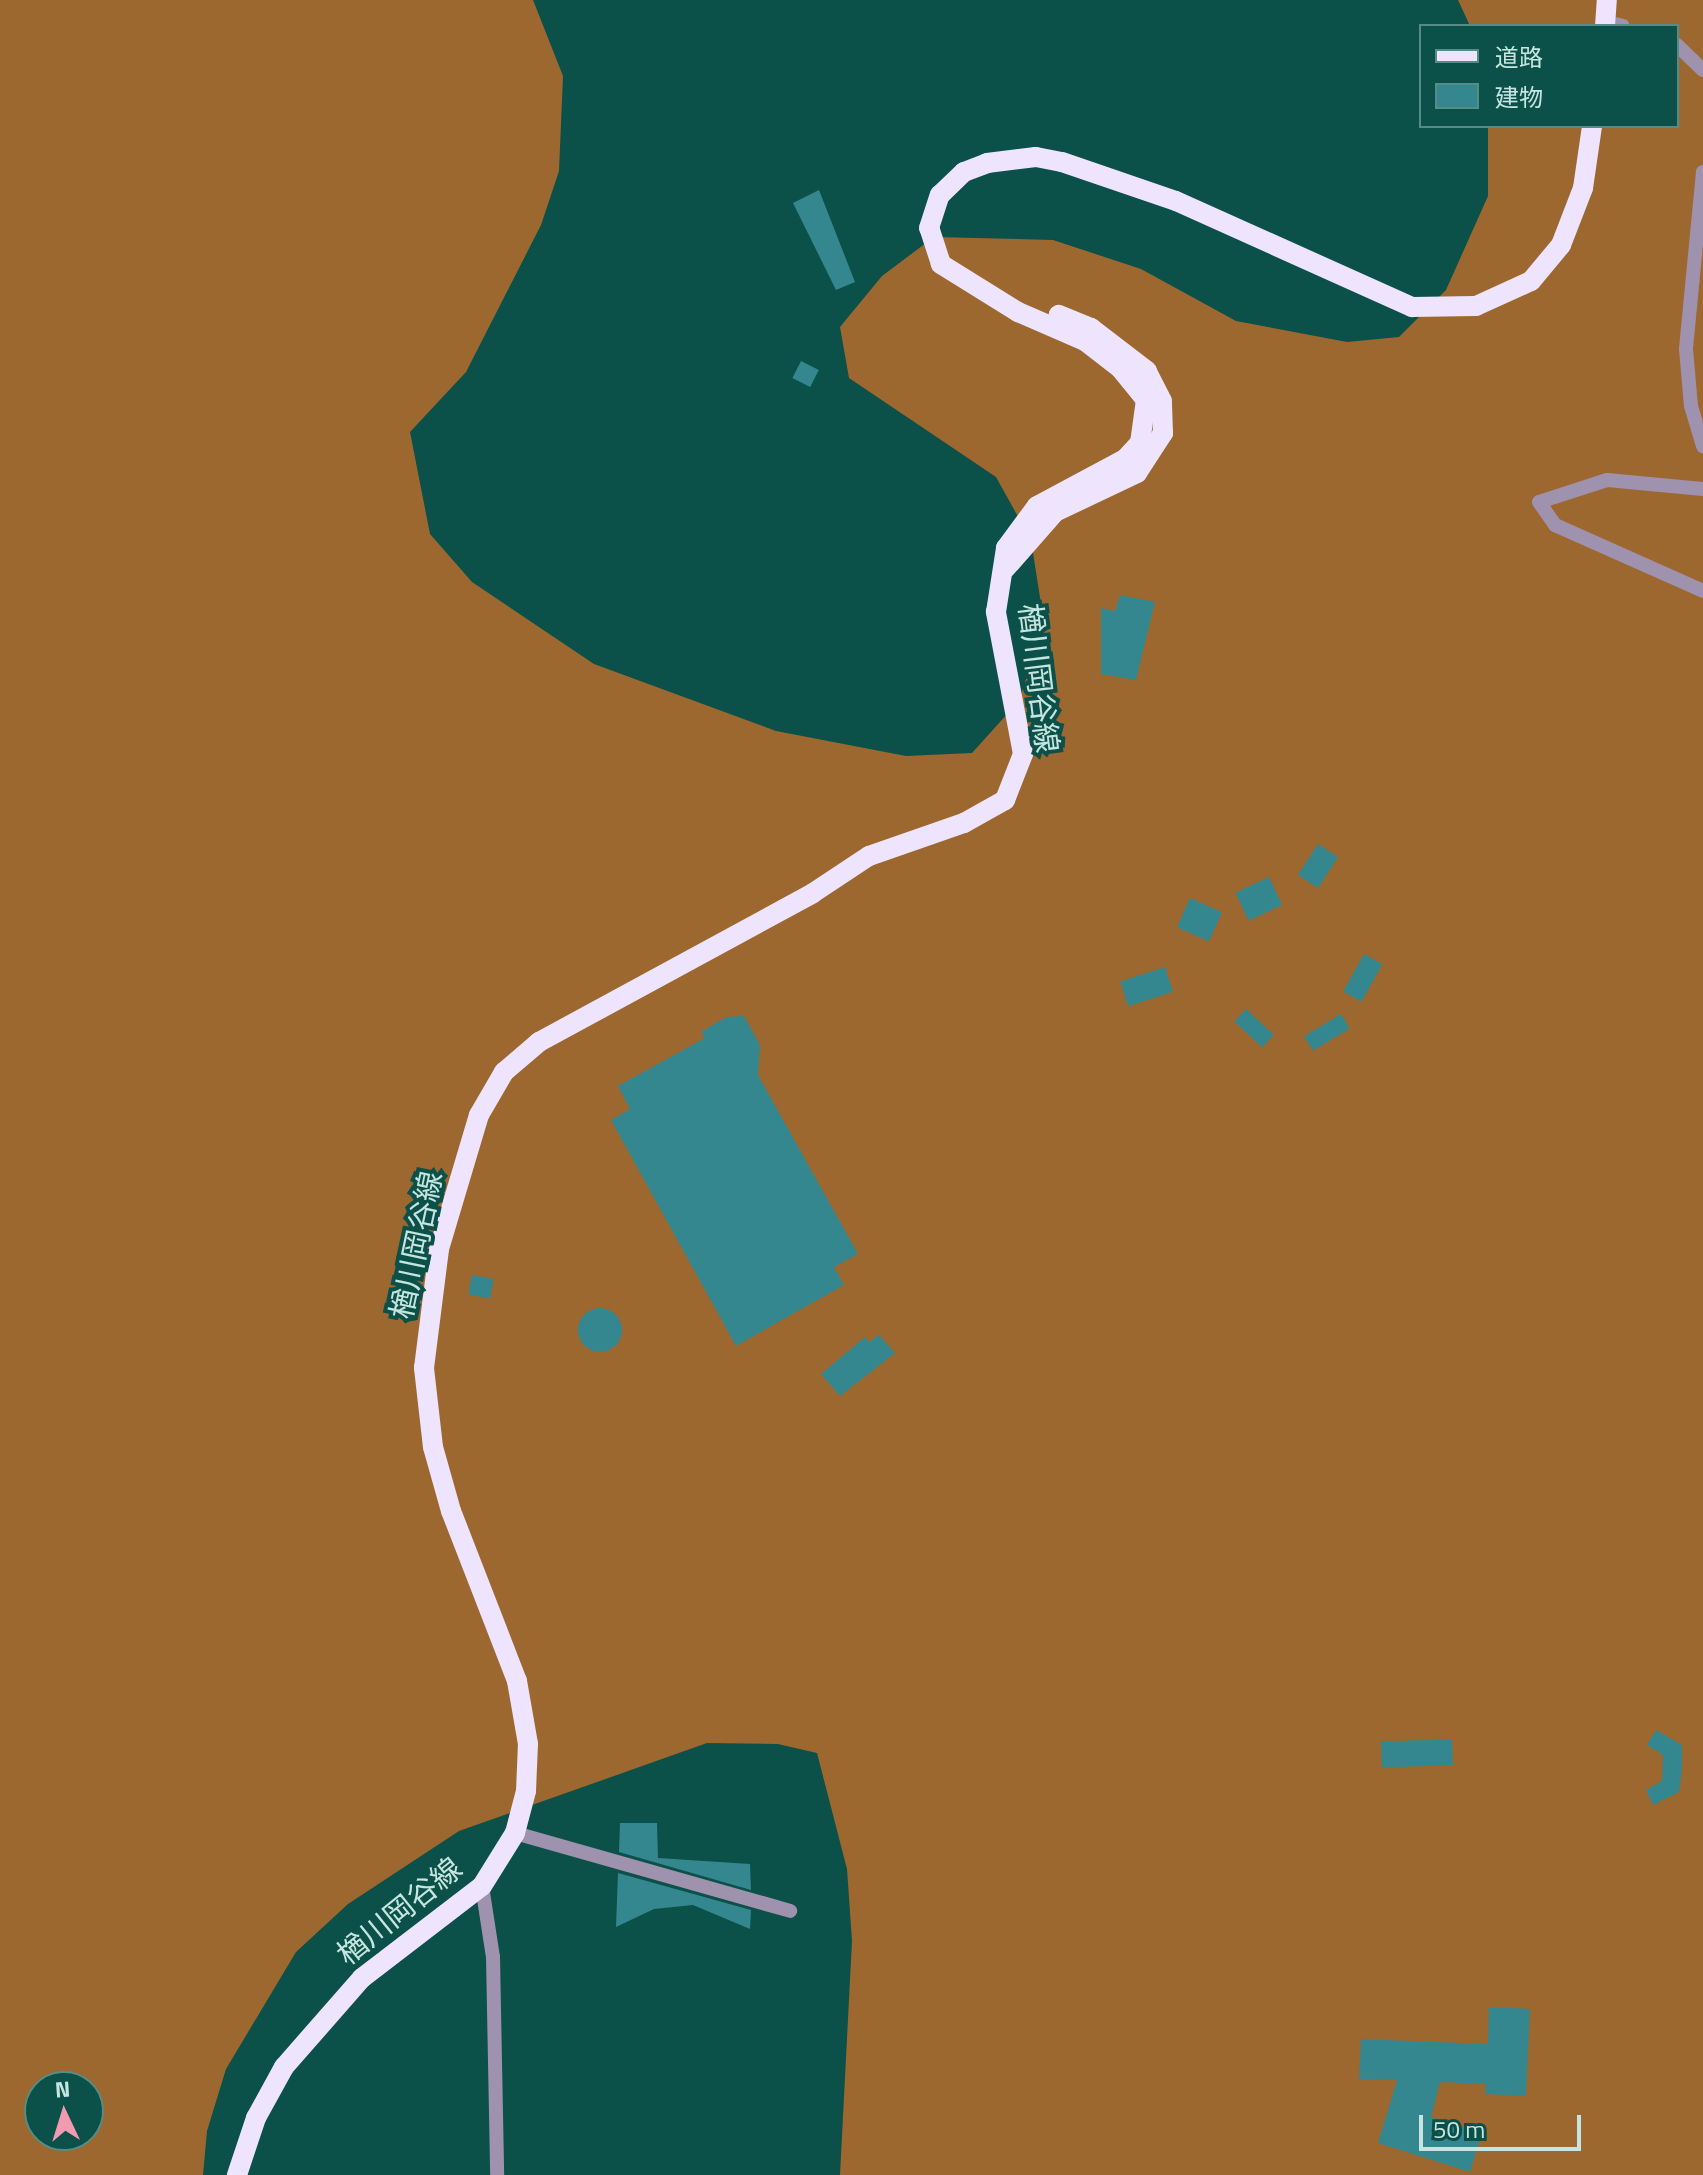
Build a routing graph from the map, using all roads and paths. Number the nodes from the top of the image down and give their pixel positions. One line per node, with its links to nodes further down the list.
1 (1607, 0): 2 (main road)
2 (1611, 24)
3 (1679, 47): 4 (street)
4 (1703, 70)
5 (1592, 128): 10 (main road, 楢川岡谷線)
6 (1703, 172): 7 (street)
7 (1703, 446)
8 (1703, 489): 9 (street)
9 (1703, 591)
10 (515, 1833): 11 (main road, 楢川岡谷線); 12 (street)
11 (482, 1886): 13 (main road, 楢川岡谷線); 14 (street)
12 (790, 1911)
13 (237, 2175)
14 (497, 2175)

